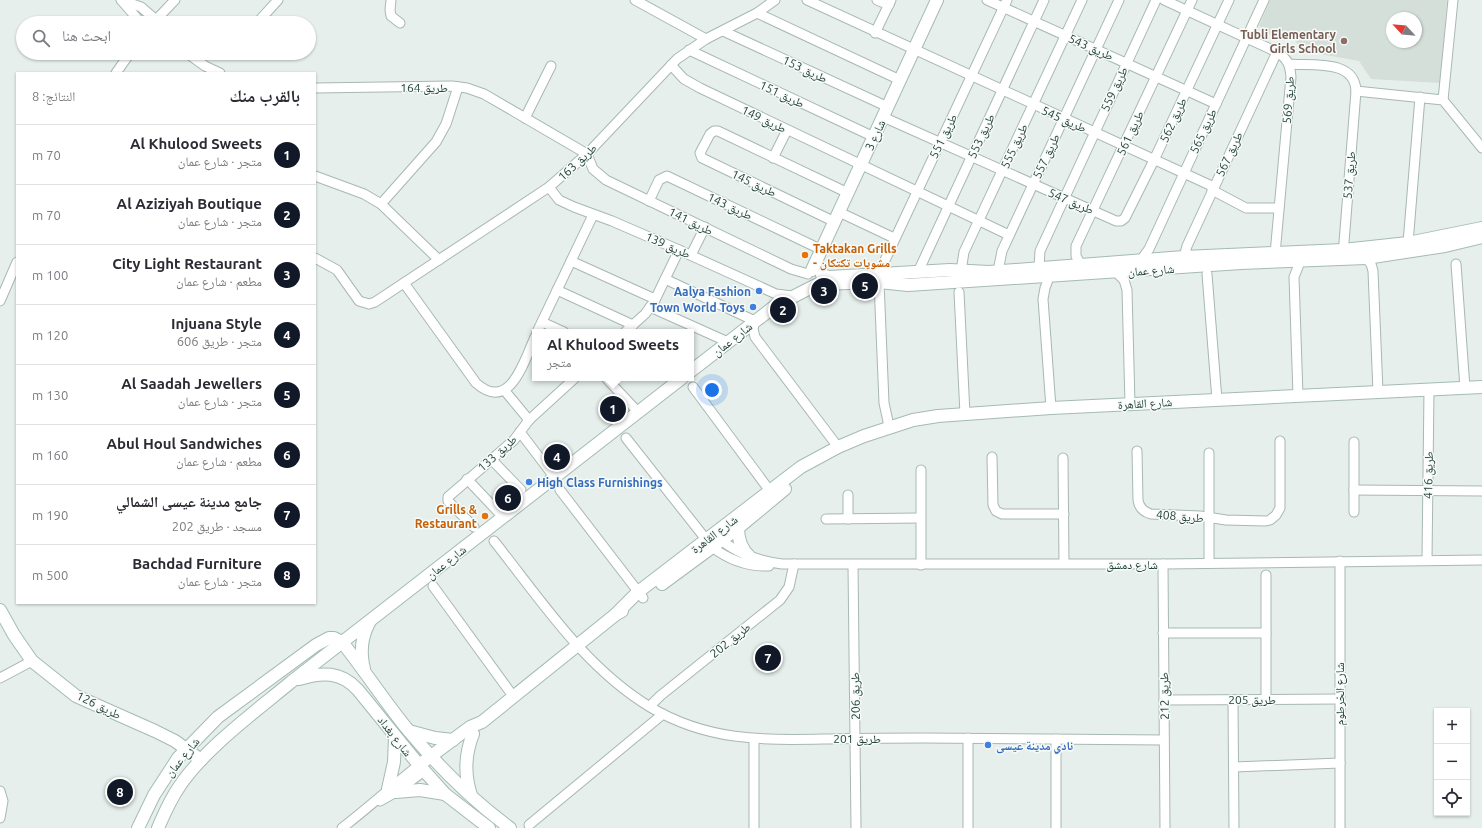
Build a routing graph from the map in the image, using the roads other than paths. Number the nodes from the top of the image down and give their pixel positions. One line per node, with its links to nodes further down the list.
1 (122, 0): 24 (street); 25 (street)
2 (175, 0): 26 (street)
3 (278, 0): 27 (street)
4 (391, 0): 29 (street)
5 (635, 0): 35 (street)
6 (775, 0): 23 (street, طريق 163)
7 (807, 0): 32 (street, طريق 545)
8 (877, 0): 20 (street)
9 (937, 0): 38 (street, شارع 3)
10 (987, 0): 21 (street, طريق 543)
11 (1044, 0): 28 (street, طريق 553)
12 (1082, 0): 33 (street, طريق 555)
13 (1119, 0): 36 (street, طريق 557)
14 (1156, 0): 42 (street, طريق 559)
15 (1164, 0): 22 (street, طريق 569)
16 (1192, 0): 22 (street, طريق 561)
17 (1229, 0): 30 (street, طريق 562)
18 (1264, 0): 34 (street, طريق 565)
19 (1454, 0): 57 (street)
20 (890, 3): 32 (street)
21 (1006, 4): 28 (street, طريق 543); 48 (street, طريق 551)
22 (1187, 10): 30 (street, طريق 569); 49 (street, طريق 561)
23 (757, 13): 31 (street, طريق 163); 50 (street)
24 (135, 16)
25 (149, 16)
26 (159, 16)
27 (263, 16)
28 (1034, 22): 33 (street, طريق 543); 54 (street, طريق 553)
29 (400, 23)
30 (1218, 24): 34 (street, طريق 569); 53 (street, طريق 562)
31 (723, 31): 35 (street, طريق 163); 60 (street, طريق 153)
32 (875, 33): 38 (street, طريق 545)
33 (1066, 36): 36 (street, طريق 543); 59 (street, طريق 555)
34 (1246, 38): 39 (street, طريق 569); 58 (street, طريق 565)
35 (706, 39): 37 (street, طريق 163)
36 (1095, 49): 42 (street, طريق 543); 62 (street, طريق 557)
37 (689, 50): 45 (street, طريق 163); 65 (street, طريق 151)
38 (914, 50): 48 (street, طريق 545); 50 (street, شارع 3)
39 (1278, 52): 43 (street, طريق 569); 79 (street, طريق 567)
40 (125, 60): 46 (street)
41 (197, 60): 47 (street)
42 (1126, 63): 49 (street, طريق 543); 64 (street, طريق 559)
43 (1289, 64): 55 (street); 86 (street, طريق 569)
44 (551, 66): 61 (street)
45 (671, 66): 63 (street, طريق 149); 69 (street, طريق 163)
46 (117, 72)
47 (218, 72)
48 (971, 77): 54 (street, طريق 545); 66 (street, طريق 551)
49 (1156, 77): 53 (street, طريق 543); 67 (street, طريق 561)
50 (900, 80): 60 (street, شارع 3)
51 (458, 87): 52 (street, طريق 164); 61 (street, طريق 164); 84 (street)
52 (316, 88)
53 (1187, 90): 58 (street, طريق 543); 72 (street, طريق 562)
54 (1002, 91): 59 (street, طريق 545); 70 (street, طريق 553)
55 (1356, 91): 56 (street); 102 (street, طريق 537)
56 (1420, 97): 57 (street); 97 (street)
57 (1443, 100): 68 (street)
58 (1216, 104): 75 (street, طريق 565)
59 (1034, 105): 62 (street, طريق 545); 74 (street, طريق 555)
60 (885, 112): 65 (street, شارع 3); 66 (street, طريق 547)
61 (525, 118): 69 (street, طريق 164)
62 (1063, 118): 64 (street, طريق 545); 77 (street, طريق 557)
63 (787, 130): 71 (street); 73 (street, طريق 149)
64 (1094, 132): 67 (street, طريق 545); 82 (street, طريق 559)
65 (874, 137): 73 (street, شارع 3)
66 (940, 143): 70 (street, طريق 547); 80 (street, طريق 551)
67 (1124, 146): 72 (street, طريق 545); 87 (street, طريق 561)
68 (1482, 148)
69 (587, 154): 78 (street, طريق 163); 83 (street, طريق 141)
70 (971, 157): 74 (street, طريق 547); 85 (street, طريق 553)
71 (774, 158): 81 (street); 90 (street, طريق 145)
72 (1154, 160): 75 (street, طريق 545); 89 (street, طريق 562)
73 (861, 165): 80 (street, طريق 149); 81 (street, شارع 3)
74 (1002, 171): 77 (street, طريق 547); 91 (street, طريق 555)
75 (1184, 173): 79 (street, طريق 545); 107 (street, طريق 565)
76 (316, 176): 84 (street)
77 (1032, 184): 82 (street, طريق 547); 94 (street, طريق 557)
78 (549, 187): 88 (street, طريق 139); 106 (street, طريق 163)
79 (1213, 189): 86 (street, طريق 545); 103 (street, طريق 567)
80 (916, 191): 85 (street, طريق 149); 96 (street, طريق 551)
81 (848, 193): 90 (street, شارع 3)
82 (1064, 198): 87 (street, طريق 547); 113 (street, طريق 559)
83 (649, 201): 92 (street, طريق 141); 99 (street, طريق 143)
84 (381, 204): 106 (street)
85 (949, 206): 91 (street, طريق 149); 116 (street, طريق 553)
86 (1279, 208): 100 (street, طريق 569)
87 (1093, 211): 89 (street, طريق 547); 112 (street, طريق 561)
88 (594, 215): 98 (street, طريق 139); 108 (street)
89 (1126, 215)
90 (837, 217): 96 (street); 99 (street, شارع 3)
91 (979, 220): 94 (street, طريق 149); 114 (street, طريق 555)
92 (705, 227): 101 (street); 121 (street, طريق 141)
93 (1482, 228): 97 (street, شارع عمان)
94 (1009, 235): 115 (street, طريق 557)
95 (1482, 237): 104 (street, شارع عمان)
96 (894, 238): 119 (street, طريق 551)
97 (1408, 243): 102 (street, شارع عمان)
98 (679, 250): 101 (street, طريق 139); 122 (street)
99 (822, 250): 121 (street, شارع 3)
100 (1275, 254): 102 (street, شارع عمان); 103 (street, شارع عمان)
101 (690, 255): 126 (street, طريق 139)
102 (1342, 255): 104 (street, شارع عمان); 109 (street, شارع عمان)
103 (1184, 258): 107 (street, شارع عمان)
104 (1366, 258): 147 (street)
105 (316, 259): 123 (street, طريق 163)
106 (439, 260): 123 (street, طريق 163)
107 (1141, 260): 112 (street, شارع عمان)
108 (571, 261): 124 (street); 127 (street)
109 (1300, 262): 117 (street, شارع عمان); 148 (street)
110 (16, 264): 128 (street)
111 (1456, 264): 144 (street)
112 (1081, 265): 113 (street, شارع عمان)
113 (1039, 267): 115 (street, شارع عمان)
114 (961, 271): 115 (street, شارع عمان); 116 (street, شارع عمان)
115 (998, 271)
116 (918, 272): 119 (street, شارع عمان)
117 (1117, 273): 120 (street, شارع عمان); 150 (street)
118 (1208, 274): 149 (street)
119 (884, 277): 120 (street, شارع عمان); 121 (street, شارع عمان); 155 (street)
120 (1049, 277): 151 (street)
121 (815, 278): 126 (street, شارع عمان)
122 (665, 279): 127 (street); 130 (street)
123 (404, 283): 146 (street)
124 (557, 290): 131 (street); 132 (street)
125 (959, 292): 153 (street)
126 (792, 296): 130 (street, شارع عمان)
127 (655, 299): 129 (street)
128 (0, 301)
129 (650, 307): 132 (street); 136 (street)
130 (755, 321): 136 (street, شارع عمان); 160 (street)
131 (542, 322): 133 (street); 134 (street)
132 (633, 324): 135 (street)
133 (538, 329)
134 (557, 329)
135 (628, 329)
136 (728, 342): 138 (street, شارع عمان)
137 (532, 344): 146 (street)
138 (694, 369)
139 (572, 381): 154 (street, طريق 133)
140 (609, 381): 152 (street)
141 (678, 381): 152 (street, شارع عمان)
142 (692, 387): 173 (street)
143 (1482, 387): 144 (street, شارع القاهرة)
144 (1465, 388): 145 (street, شارع القاهرة)
145 (1429, 389): 147 (street, شارع القاهرة); 174 (street, طريق 416)
146 (505, 391): 154 (street)
147 (1378, 392): 148 (street, شارع القاهرة)
148 (1298, 396): 149 (street, شارع القاهرة)
149 (1217, 400): 150 (street, شارع القاهرة)
150 (1130, 404): 151 (street, شارع القاهرة)
151 (1051, 408): 153 (street, شارع القاهرة)
152 (638, 412): 168 (street, شارع عمان)
153 (965, 414): 155 (street, شارع القاهرة)
154 (529, 420): 156 (street, طريق 133)
155 (889, 426): 160 (street, شارع القاهرة)
156 (520, 432): 165 (street, طريق 133); 168 (street)
157 (626, 438): 186 (street)
158 (1280, 441): 181 (street)
159 (1354, 442): 172 (street)
160 (838, 447): 166 (street, شارع القاهرة)
161 (1137, 451): 181 (street, طريق 408)
162 (1209, 453): 181 (street)
163 (992, 457): 178 (street)
164 (1063, 458): 178 (street)
165 (491, 459): 169 (street, طريق 133); 170 (street)
166 (817, 460): 173 (street, شارع القاهرة); 185 (street, شارع القاهرة)
167 (920, 470): 180 (street)
168 (555, 478): 179 (street, شارع عمان)
169 (467, 479): 179 (street); 184 (street, طريق 133)
170 (521, 490)
171 (560, 490): 201 (street)
172 (1354, 490): 174 (street); 177 (street)
173 (770, 491): 186 (street, شارع القاهرة)
174 (1428, 491): 175 (street); 189 (street, طريق 416)
175 (1482, 491)
176 (848, 495): 183 (street)
177 (1354, 512)
178 (1064, 514): 192 (street)
179 (503, 517): 203 (street, شارع عمان)
180 (920, 518): 183 (street); 198 (street)
181 (1209, 518): 193 (street, طريق 408)
182 (826, 519): 183 (street)
183 (848, 519)
184 (474, 527)
185 (738, 528): 186 (street, شارع القاهرة); 188 (street)
186 (713, 540): 188 (street, شارع دمشق); 194 (street, شارع دمشق); 201 (street, شارع القاهرة)
187 (494, 541): 207 (street, طريق 201)
188 (750, 557): 194 (street, شارع دمشق)
189 (1427, 560): 190 (street, شارع دمشق); 191 (street, شارع دمشق)
190 (1482, 560)
191 (1340, 561): 193 (street, شارع دمشق); 214 (street, شارع الخرطوم)
192 (1064, 563): 197 (street, شارع دمشق); 198 (street, شارع دمشق)
193 (1209, 563): 197 (street, شارع دمشق)
194 (782, 564): 195 (street, شارع دمشق)
195 (794, 564): 196 (street, شارع دمشق); 217 (street, طريق 202)
196 (853, 564): 198 (street, شارع دمشق); 223 (street, طريق 206)
197 (1163, 564): 204 (street, طريق 212)
198 (920, 565)
199 (1266, 575): 205 (street)
200 (433, 586): 212 (street)
201 (640, 595): 207 (street, شارع القاهرة)
202 (0, 610): 208 (street, طريق 126)
203 (371, 620): 206 (street, شارع عمان); 209 (street)
204 (1163, 633): 205 (street); 215 (street, طريق 212)
205 (1266, 633): 213 (street)
206 (342, 642): 209 (street, شارع بغداد); 211 (street, شارع عمان); 229 (street, شارع عمان)
207 (577, 646): 212 (street, شارع القاهرة); 217 (street, طريق 201)
208 (32, 661): 210 (street); 229 (street, طريق 126)
209 (364, 670): 220 (street, شارع بغداد)
210 (0, 678)
211 (291, 682): 222 (street, شارع بغداد); 231 (street, شارع عمان)
212 (513, 696): 219 (street, شارع القاهرة)
213 (1266, 699): 214 (street, طريق 205); 216 (street, طريق 205)
214 (1339, 699): 232 (street, شارع الخرطوم)
215 (1164, 700): 216 (street, طريق 205); 228 (street, طريق 212)
216 (1234, 700): 233 (street)
217 (650, 706): 218 (street, طريق 201)
218 (663, 714): 225 (street, طريق 201); 240 (street)
219 (482, 722): 221 (street); 227 (street)
220 (409, 731): 227 (street); 230 (street, شارع بغداد)
221 (473, 734): 230 (street); 238 (street)
222 (395, 737): 234 (street, شارع بغداد); 235 (street)
223 (856, 738): 224 (street, طريق 201); 225 (street, طريق 201); 247 (street, طريق 206)
224 (968, 738): 226 (street, طريق 201); 248 (street)
225 (754, 739): 246 (street)
226 (1056, 739): 228 (street, طريق 201); 249 (street)
227 (453, 740): 230 (street)
228 (1164, 740): 250 (street, طريق 212)
229 (186, 749): 231 (street, طريق 126); 241 (street, شارع عمان)
230 (434, 759): 234 (street); 238 (street, شارع بغداد)
231 (201, 760): 242 (street, شارع عمان)
232 (1340, 763): 233 (street); 252 (street, شارع الخرطوم)
233 (1234, 767): 251 (street)
234 (421, 768): 235 (street); 237 (street, شارع بغداد)
235 (392, 790): 237 (street); 243 (street)
236 (0, 791): 239 (street)
237 (445, 794): 244 (street, شارع بغداد)
238 (471, 796): 245 (street, شارع بغداد)
239 (0, 818)
240 (530, 825)
241 (138, 828)
242 (158, 828)
243 (342, 828)
244 (489, 828)
245 (510, 828)
246 (754, 828)
247 (856, 828)
248 (968, 828)
249 (1056, 828)
250 (1165, 828)
251 (1234, 828)
252 (1340, 828)

